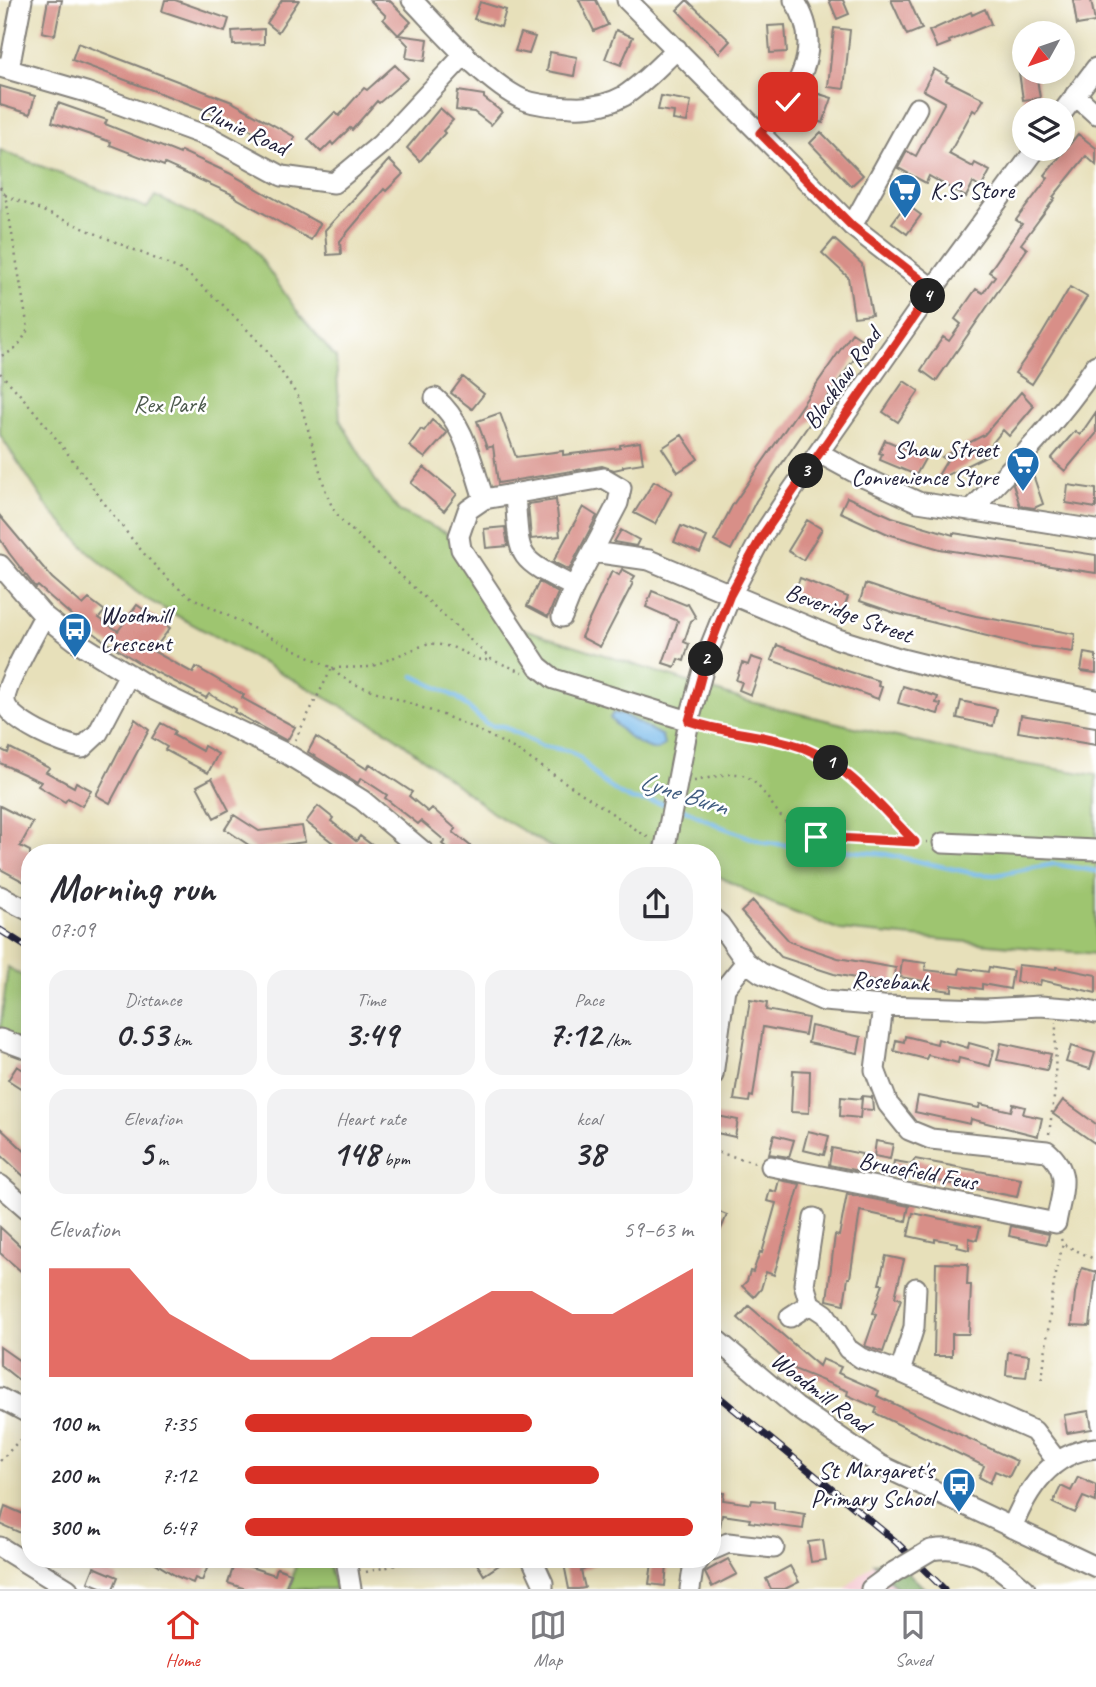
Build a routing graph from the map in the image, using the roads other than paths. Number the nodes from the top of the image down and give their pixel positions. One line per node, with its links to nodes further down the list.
1 (22, 0): 7 (street)
2 (412, 0): 6 (street)
3 (627, 0): 5 (street)
4 (794, 0): 13 (street)
5 (677, 49): 6 (street); 13 (street)
6 (464, 54): 7 (street, Clunie Road)
7 (4, 68)
8 (1096, 68): 9 (street)
9 (1075, 95): 10 (street); 12 (street)
10 (1073, 98)
11 (917, 108): 15 (street)
12 (1096, 114)
13 (760, 133): 15 (street)
14 (1027, 161): 16 (street, Blacklaw Road)
15 (852, 226): 16 (street)
16 (933, 289): 19 (street, Blacklaw Road)
17 (1096, 365): 22 (street)
18 (435, 398): 21 (street)
19 (819, 453): 22 (street); 27 (street, Blacklaw Road)
20 (515, 494): 21 (street); 24 (street); 26 (street)
21 (484, 499): 32 (street)
22 (970, 512): 23 (street)
23 (1096, 530)
24 (593, 552): 26 (street); 27 (street, Beveridge Street)
25 (0, 565): 28 (street)
26 (574, 587): 29 (street)
27 (730, 595): 31 (street, Beveridge Street); 32 (street, Blacklaw Road)
28 (44, 617): 30 (street); 30 (street)
29 (562, 617)
30 (130, 674): 34 (street)
31 (1096, 700)
32 (689, 721): 35 (street, Blacklaw Road)
33 (943, 843): 36 (street)
34 (414, 844)
35 (666, 844)
36 (1096, 850)
37 (0, 896): 38 (street)
38 (21, 906)
39 (721, 926): 40 (street, Rosebank)
40 (746, 962): 41 (street, Rosebank); 43 (street)
41 (883, 1006): 42 (street, Rosebank); 46 (street, Brucefield Feus)
42 (1096, 1013)
43 (721, 1017)
44 (0, 1040): 45 (street)
45 (21, 1047)
46 (771, 1166)
47 (0, 1185): 48 (street)
48 (21, 1204)
49 (814, 1218): 51 (street)
50 (916, 1288): 54 (street)
51 (810, 1304): 52 (street); 54 (street)
52 (790, 1317)
53 (721, 1344): 59 (street, Woodmill Road)
54 (900, 1372): 58 (street)
55 (0, 1398): 56 (street)
56 (21, 1409)
57 (1096, 1448): 58 (street)
58 (1057, 1461): 59 (street)
59 (1012, 1528): 64 (street, Woodmill Road)
60 (721, 1546): 62 (street)
61 (0, 1547): 63 (street)
62 (774, 1548)
63 (21, 1560)
64 (1096, 1567)
65 (34, 1568): 68 (street)
66 (536, 1568): 69 (street)
67 (694, 1568): 70 (street)
68 (68, 1589)
69 (543, 1589)
70 (690, 1589)
71 (871, 1589): 72 (street, bridge)
72 (1025, 1589)

